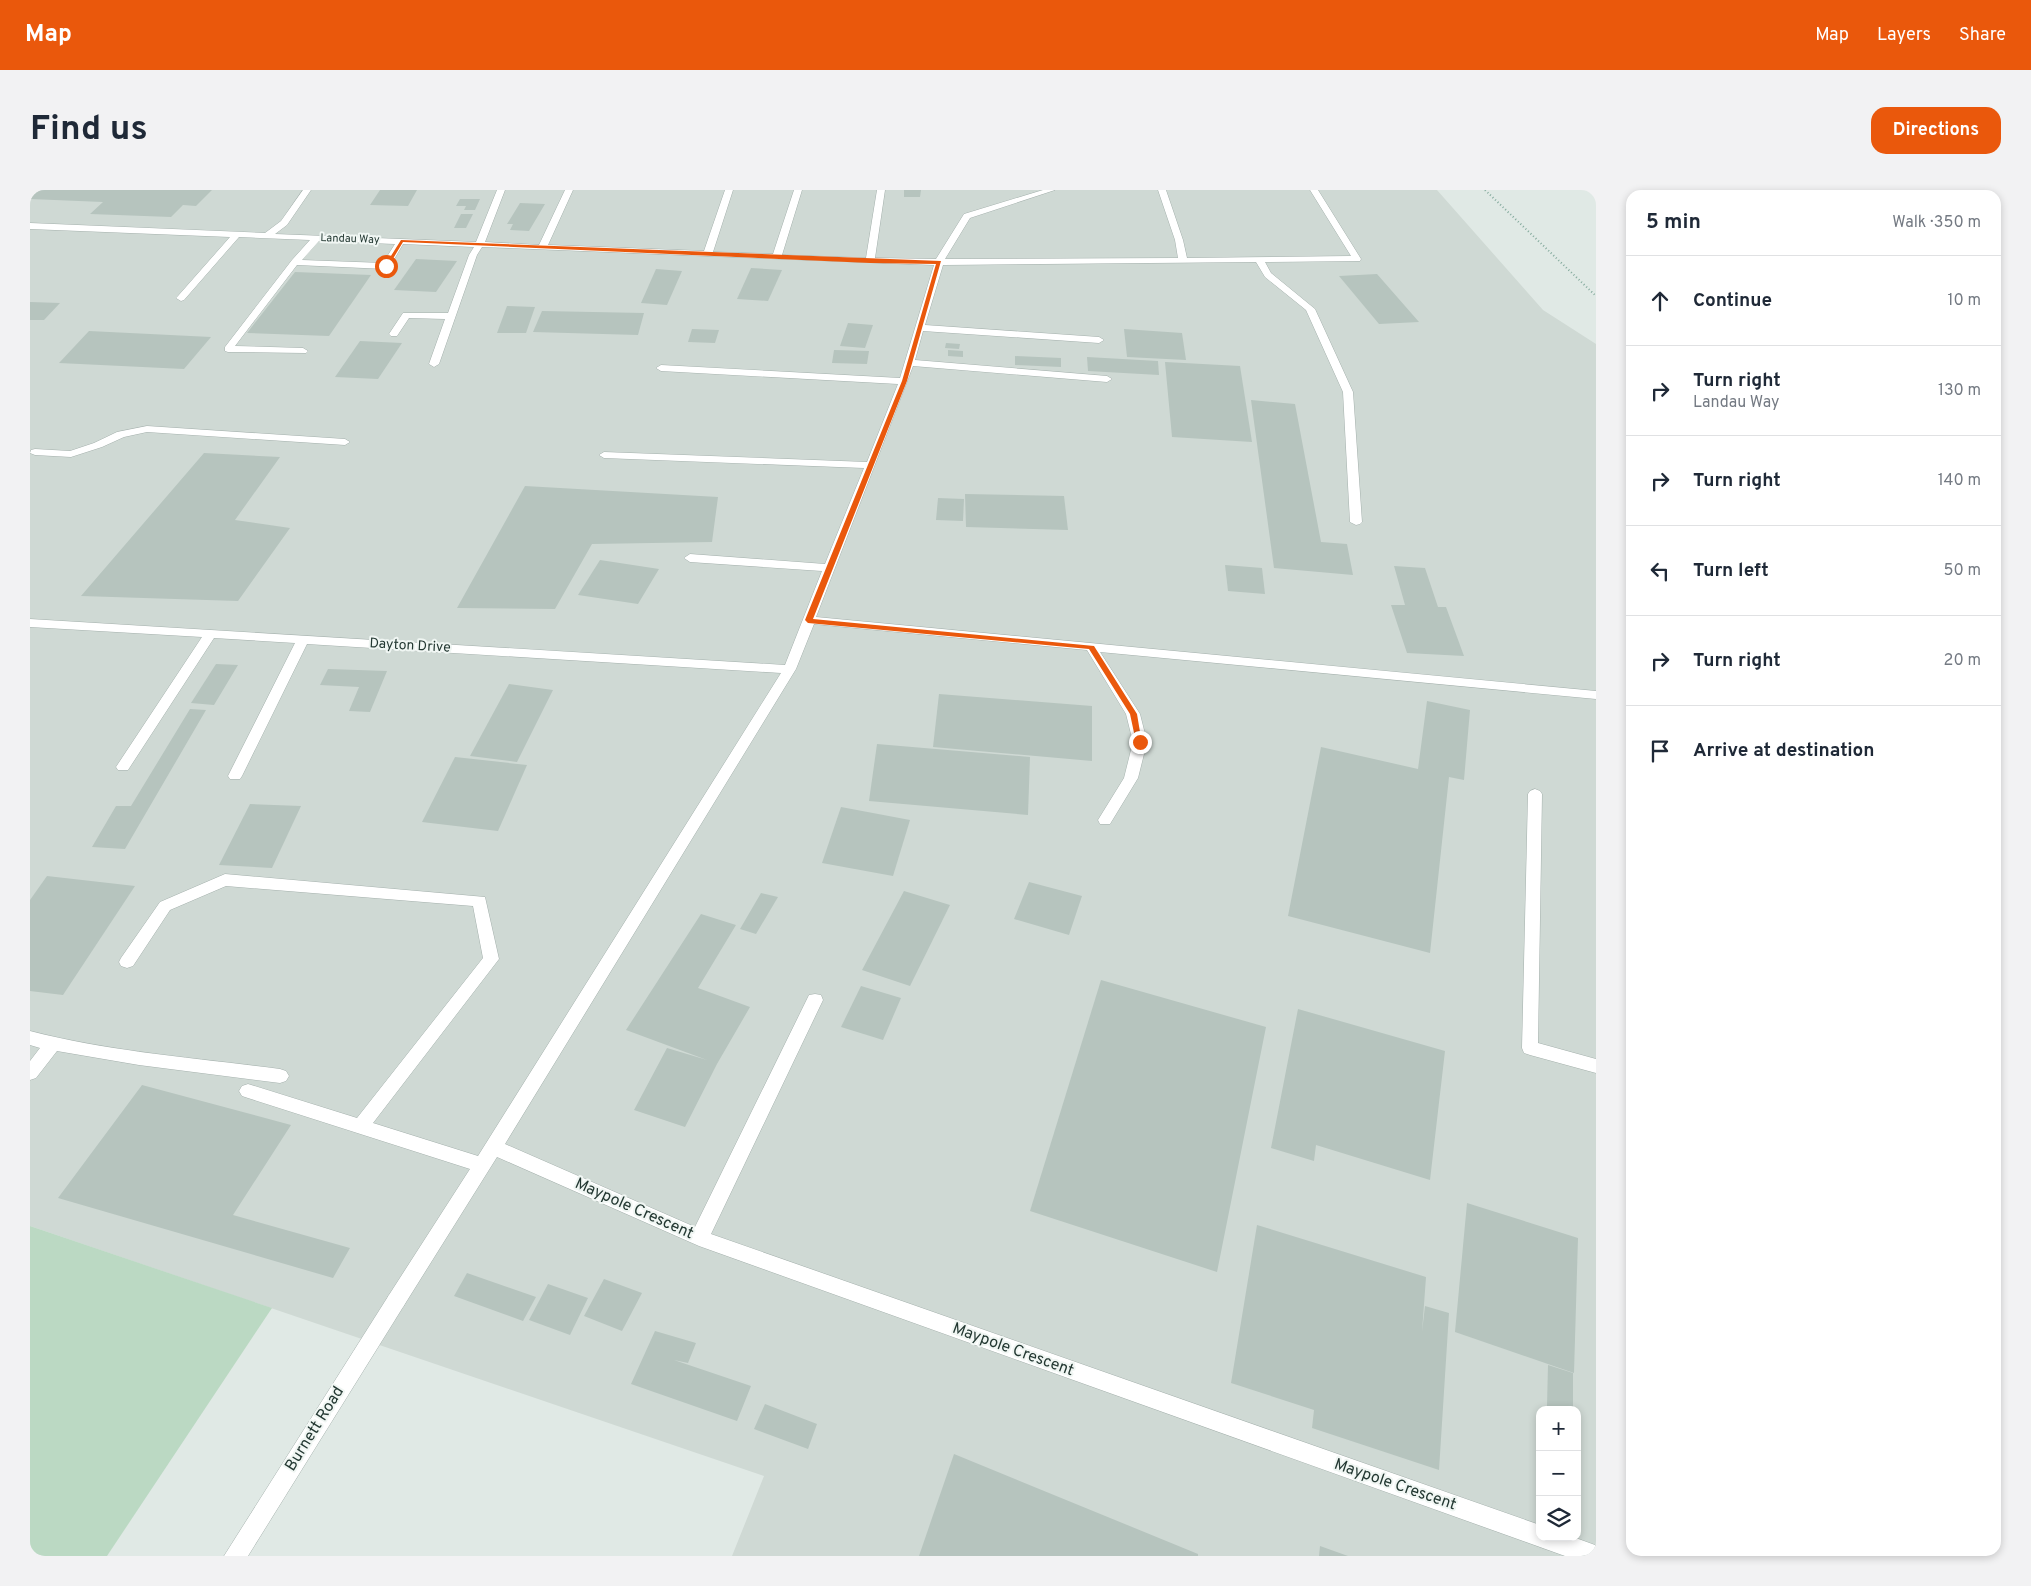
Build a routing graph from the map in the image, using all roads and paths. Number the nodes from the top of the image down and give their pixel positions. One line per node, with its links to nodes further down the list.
1 (307, 190): 13 (street)
2 (501, 190): 16 (street)
3 (569, 190): 17 (street)
4 (729, 190): 18 (street)
5 (798, 190): 19 (street)
6 (881, 190): 21 (street)
7 (1051, 190): 24 (street, Burnett Road)
8 (1162, 190): 22 (street)
9 (1314, 190): 20 (street, Landau Way)
10 (1485, 190): 25 (path)
11 (30, 226): 12 (street, Landau Way)
12 (236, 234): 13 (street, Landau Way); 26 (street)
13 (267, 236): 14 (street, Landau Way)
14 (317, 238): 15 (street, Landau Way); 23 (street)
15 (401, 241): 16 (street, Landau Way); 23 (street)
16 (480, 244): 17 (street, Landau Way); 27 (street)
17 (543, 246): 18 (street, Landau Way)
18 (708, 253): 19 (street, Landau Way)
19 (777, 257): 21 (street, Landau Way)
20 (1259, 260): 22 (street, Landau Way); 41 (street)
21 (870, 261): 24 (street, Landau Way)
22 (1184, 261): 24 (street, Landau Way)
23 (295, 262): 31 (street)
24 (939, 262): 28 (street, Burnett Road)
25 (1596, 296)
26 (181, 298)
27 (451, 316): 29 (street); 33 (street)
28 (920, 328): 30 (street); 32 (street, Burnett Road)
29 (394, 334)
30 (1099, 340)
31 (303, 352)
32 (910, 363): 35 (street); 36 (street, Burnett Road)
33 (434, 364)
34 (661, 368): 36 (street)
35 (1108, 379)
36 (904, 381): 40 (street, Burnett Road)
37 (345, 442): 38 (street)
38 (32, 454)
39 (604, 455): 40 (street)
40 (870, 465): 43 (street, Burnett Road)
41 (1356, 522)
42 (690, 558): 43 (street)
43 (829, 568): 44 (street, Burnett Road)
44 (808, 620): 48 (street); 49 (street, Burnett Road)
45 (30, 624): 46 (street, Dayton Drive)
46 (210, 634): 47 (street, Dayton Drive); 51 (street)
47 (303, 640): 49 (street, Dayton Drive); 52 (street)
48 (1091, 647): 50 (street); 54 (street)
49 (790, 669): 64 (street, Burnett Road)
50 (1596, 695)
51 (123, 767)
52 (235, 776)
53 (1535, 794): 59 (street)
54 (1105, 820)
55 (127, 962): 63 (street)
56 (815, 1000): 66 (street)
57 (30, 1038): 58 (street)
58 (53, 1044): 60 (street); 61 (street)
59 (1596, 1066)
60 (30, 1073)
61 (280, 1076)
62 (248, 1091): 63 (street)
63 (360, 1127): 65 (street)
64 (494, 1147): 65 (street, Burnett Road); 66 (street, Maypole Crescent)
65 (482, 1165): 69 (street, Burnett Road)
66 (699, 1238): 67 (street, Maypole Crescent)
67 (1536, 1535)
68 (1552, 1541): 70 (street, Maypole Crescent)
69 (235, 1556)
70 (1595, 1556)

